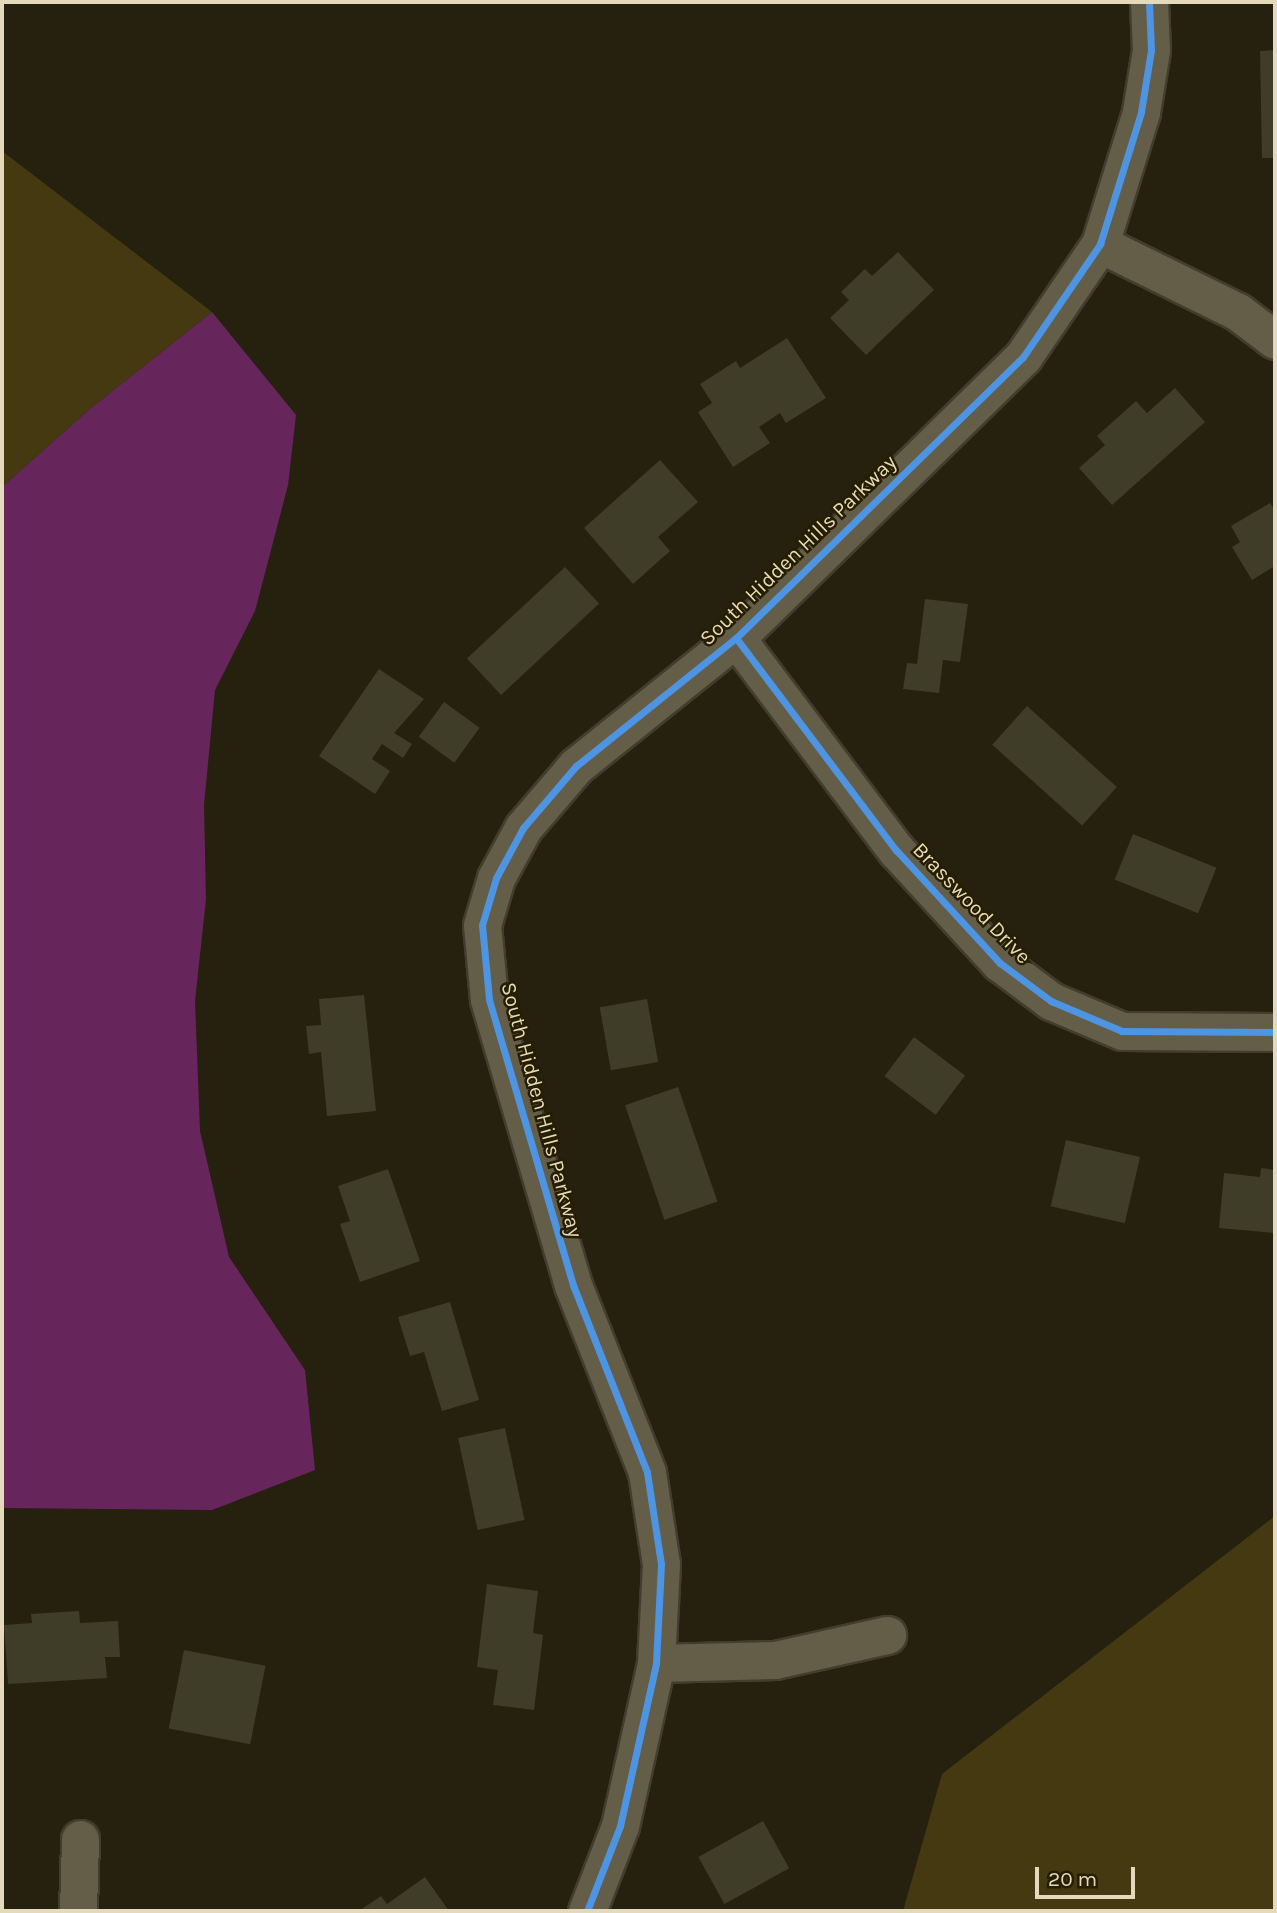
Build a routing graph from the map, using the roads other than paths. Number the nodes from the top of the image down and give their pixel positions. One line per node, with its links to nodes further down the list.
1 (1149, 2): 2 (street, South Hidden Hills Parkway)
2 (1100, 244): 3 (street); 4 (street, South Hidden Hills Parkway)
3 (1275, 340)
4 (736, 638): 5 (street, Brasswood Drive); 7 (street, South Hidden Hills Parkway)
5 (1275, 1032)
6 (887, 1636): 7 (street)
7 (656, 1663): 10 (street, South Hidden Hills Parkway)
8 (80, 1839): 9 (street)
9 (78, 1911)
10 (587, 1911)

